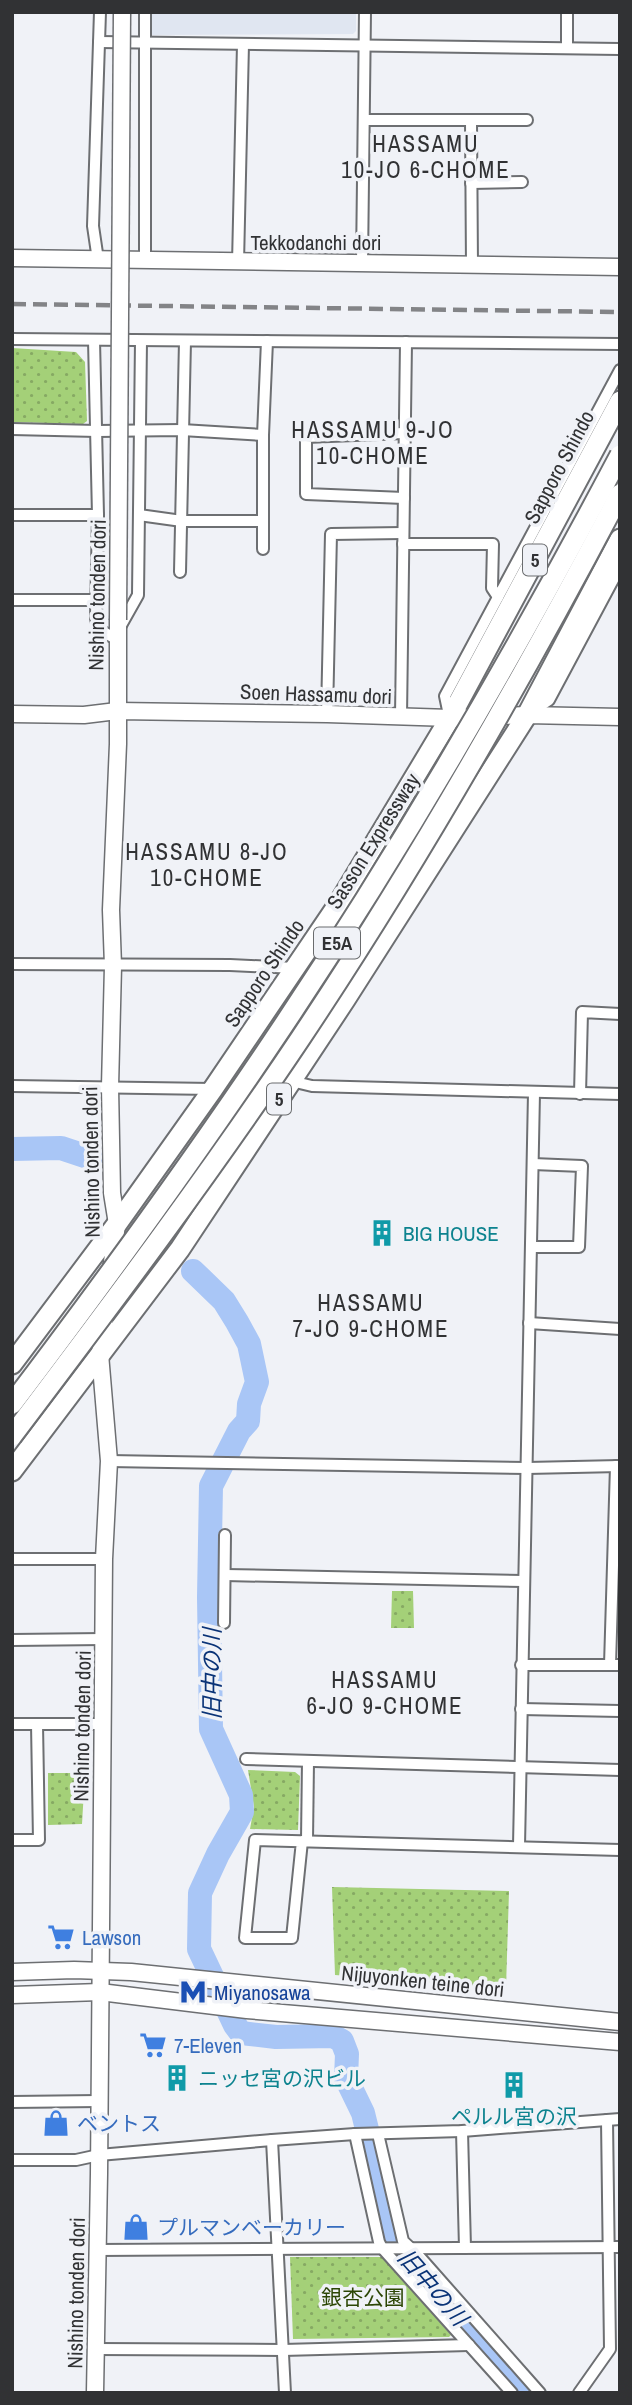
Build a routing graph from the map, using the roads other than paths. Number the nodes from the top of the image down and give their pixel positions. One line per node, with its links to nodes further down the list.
1 (100, 12): 6 (street)
2 (122, 12): 55 (street, Nishino tonden dori, bridge)
3 (145, 12): 7 (street)
4 (365, 12): 9 (street)
5 (567, 12): 10 (street)
6 (99, 42): 7 (street); 18 (street)
7 (145, 43): 8 (street); 19 (street)
8 (243, 44): 9 (street); 20 (street)
9 (364, 46): 10 (street); 12 (street)
10 (567, 48): 11 (street)
11 (620, 49)
12 (363, 120): 14 (street); 21 (street)
13 (527, 120): 14 (street)
14 (471, 121): 16 (street)
15 (522, 182): 16 (street)
16 (471, 183): 22 (street)
17 (12, 258): 18 (street, Tekkodanchi dori)
18 (98, 260): 19 (street, Tekkodanchi dori)
19 (145, 260): 20 (street, Tekkodanchi dori)
20 (238, 263): 21 (street, Tekkodanchi dori)
21 (362, 263): 22 (street, Tekkodanchi dori)
22 (472, 266): 23 (street, Tekkodanchi dori)
23 (620, 267)
24 (12, 339): 25 (street)
25 (93, 340): 26 (street); 36 (street)
26 (141, 341): 27 (street); 34 (street)
27 (185, 341): 28 (street); 35 (street)
28 (267, 341): 29 (street); 38 (street)
29 (405, 342): 30 (street); 37 (street)
30 (620, 344)
31 (620, 370): 52 (street)
32 (620, 401): 62 (highway, Sapporo Shindo / 5)
33 (12, 429): 36 (street)
34 (140, 430): 35 (street); 36 (street); 44 (street)
35 (182, 430): 38 (street); 45 (street)
36 (97, 431): 43 (street)
37 (404, 433): 41 (street); 41 (street)
38 (263, 435): 46 (street)
39 (620, 454): 81 (highway, Sasson Expressway / E5A, bridge)
40 (620, 494): 82 (highway, Sasson Expressway / E5A, bridge)
41 (404, 498): 47 (street)
42 (12, 515): 43 (street)
43 (98, 515): 54 (street)
44 (139, 515): 45 (street); 55 (street)
45 (182, 521): 46 (street); 51 (street)
46 (263, 521): 49 (street)
47 (403, 539): 52 (street); 57 (street); 60 (street)
48 (620, 539): 59 (highway, 5)
49 (263, 549)
50 (620, 567): 59 (street)
51 (180, 572)
52 (498, 597): 62 (street)
53 (12, 600): 54 (street)
54 (96, 600): 55 (street)
55 (118, 630): 56 (street, Nishino tonden dori)
56 (117, 711): 57 (street, Soen Hassamu dori); 58 (street, Soen Hassamu dori); 64 (street, Nishino tonden dori)
57 (327, 713): 60 (street, Soen Hassamu dori)
58 (12, 714)
59 (527, 715): 61 (street, Soen Hassamu dori); 62 (street, Soen Hassamu dori); 67 (highway, 5)
60 (401, 717): 62 (street, Soen Hassamu dori)
61 (620, 717)
62 (450, 718): 65 (highway, Sapporo Shindo / 5)
63 (12, 964): 64 (street)
64 (113, 966): 65 (street); 69 (street, Nishino tonden dori)
65 (295, 968): 70 (highway, Sapporo Shindo / 5)
66 (620, 1014): 72 (street)
67 (291, 1081): 71 (street); 79 (highway, 5)
68 (12, 1086): 69 (street)
69 (110, 1087): 70 (street); 75 (street, Nishino tonden dori)
70 (213, 1089): 75 (highway, Sapporo Shindo / 5)
71 (534, 1093): 72 (street); 74 (street)
72 (580, 1094): 73 (street)
73 (620, 1094)
74 (533, 1164): 76 (street); 76 (street)
75 (117, 1224): 79 (street, Nishino tonden dori); 80 (highway, Sapporo Shindo / 5)
76 (531, 1247): 77 (street)
77 (528, 1323): 78 (street); 85 (street)
78 (620, 1329)
79 (100, 1354): 83 (street, Nishino tonden dori); 86 (highway, 5)
80 (12, 1364)
81 (12, 1404)
82 (12, 1436)
83 (109, 1461): 85 (street); 89 (street, Nishino tonden dori)
84 (618, 1466): 85 (street); 96 (street)
85 (527, 1468): 91 (street)
86 (12, 1471)
87 (225, 1535): 90 (street)
88 (12, 1559): 89 (street)
89 (104, 1559): 93 (street, Nishino tonden dori)
90 (225, 1575): 91 (street); 92 (street)
91 (523, 1581): 95 (street)
92 (224, 1623)
93 (104, 1639): 94 (street); 101 (street, Nishino tonden dori)
94 (12, 1640)
95 (522, 1665): 96 (street); 97 (street)
96 (615, 1665)
97 (521, 1709): 98 (street); 104 (street)
98 (620, 1711)
99 (12, 1724): 100 (street)
100 (37, 1724): 101 (street); 106 (street)
101 (104, 1724): 110 (street, Nishino tonden dori)
102 (246, 1759): 103 (street)
103 (308, 1760): 104 (street); 107 (street)
104 (520, 1767): 105 (street); 108 (street)
105 (620, 1770)
106 (12, 1840)
107 (304, 1841): 107 (street); 108 (street)
108 (519, 1846): 109 (street)
109 (620, 1850)
110 (100, 1970): 111 (street, Nijuyonken teine dori); 112 (street, Nishino tonden dori); 114 (street, Nijuyonken teine dori)
111 (12, 1972)
112 (100, 1992): 113 (street, Nijuyonken teine dori); 115 (street, Nijuyonken teine dori); 116 (street, Nishino tonden dori)
113 (12, 1995)
114 (620, 2022)
115 (620, 2042)
116 (99, 2101): 117 (street); 124 (street, Nishino tonden dori)
117 (12, 2102)
118 (620, 2119): 119 (street)
119 (607, 2120): 120 (street); 126 (street)
120 (462, 2132): 122 (street); 129 (street)
121 (358, 2134): 122 (street); 123 (street); 127 (street)
122 (376, 2134): 128 (street)
123 (272, 2140): 124 (street); 130 (street)
124 (100, 2155): 125 (street); 131 (street, Nishino tonden dori)
125 (12, 2160)
126 (614, 2247): 129 (street); 134 (street)
127 (385, 2248): 128 (street); 130 (street); 132 (street)
128 (408, 2248): 129 (street); 139 (street)
129 (465, 2248)
130 (278, 2249): 131 (street); 135 (street)
131 (97, 2250): 133 (street, Nishino tonden dori)
132 (469, 2345): 135 (street); 138 (street)
133 (96, 2349): 135 (street); 136 (street, Nishino tonden dori)
134 (615, 2349): 140 (street)
135 (283, 2350): 137 (street)
136 (95, 2393)
137 (285, 2393)
138 (512, 2393)
139 (540, 2393)
140 (579, 2393)

